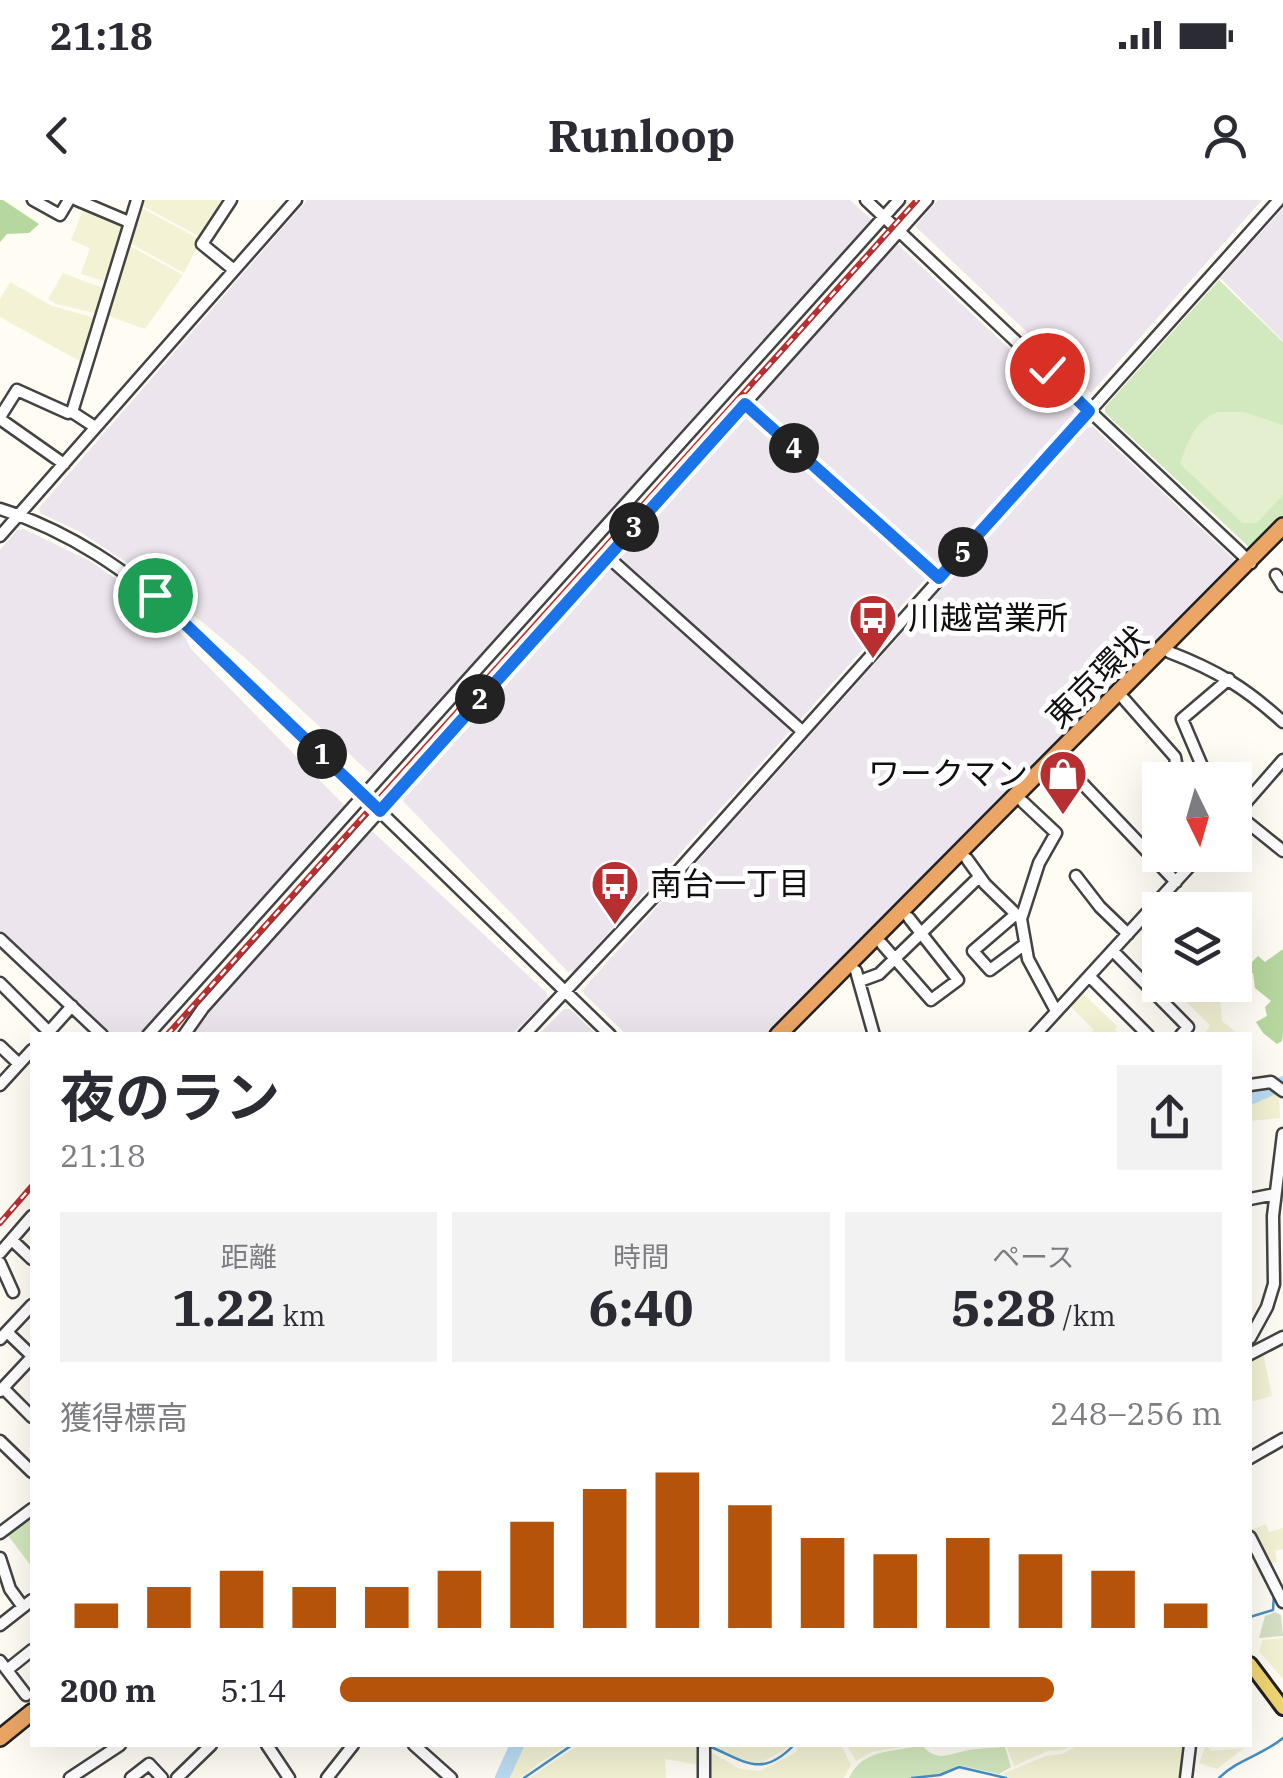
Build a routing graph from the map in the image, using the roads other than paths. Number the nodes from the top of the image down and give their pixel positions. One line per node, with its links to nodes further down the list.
1 (33, 200): 2 (street)
2 (69, 200)
3 (77, 200): 12 (street)
4 (137, 200): 12 (street)
5 (231, 200): 14 (street)
6 (296, 200): 14 (street)
7 (866, 200): 11 (street)
8 (898, 200): 11 (street)
9 (928, 200): 13 (street)
10 (1279, 200): 16 (street)
11 (884, 216): 13 (street); 40 (street)
12 (129, 222): 17 (street)
13 (900, 231): 15 (street); 16 (street)
14 (234, 270): 19 (street)
15 (745, 404): 26 (street); 29 (street)
16 (1089, 411): 27 (street); 29 (street)
17 (72, 412): 18 (street); 19 (street)
18 (0, 418): 20 (street)
19 (95, 427): 20 (street)
20 (64, 464): 22 (street)
21 (0, 509): 22 (street)
22 (18, 515): 24 (street); 40 (street)
23 (1283, 526): 27 (highway, 東京環状)
24 (0, 536)
25 (1283, 537): 27 (highway, 東京環状)
26 (608, 557): 35 (street); 43 (street)
27 (1251, 563): 31 (highway, 東京環状); 73 (highway, 東京環状)
28 (1276, 575): 30 (street)
29 (939, 578): 35 (street)
30 (1283, 586)
31 (1169, 652): 32 (street); 33 (highway, 東京環状)
32 (1230, 680): 34 (street); 39 (street)
33 (1124, 700): 37 (highway, 東京環状); 38 (street)
34 (1283, 722)
35 (802, 732): 63 (street)
36 (1283, 760): 41 (street)
37 (1062, 762): 42 (highway, 東京環状); 50 (street)
38 (1176, 762)
39 (1200, 762)
40 (362, 794): 43 (street); 69 (street)
41 (1252, 796)
42 (1023, 802): 46 (highway, 東京環状); 51 (street)
43 (380, 811): 63 (street); 70 (street)
44 (1252, 827): 45 (street)
45 (1283, 851)
46 (967, 859): 49 (street); 52 (highway, 東京環状)
47 (1185, 872): 50 (street)
48 (1076, 876): 54 (street)
49 (979, 877): 51 (street); 53 (street)
50 (1176, 882): 54 (street)
51 (1019, 916): 57 (street); 57 (street)
52 (909, 918): 53 (street); 56 (highway, 東京環状)
53 (922, 933): 59 (street); 59 (street)
54 (1128, 934): 58 (street)
55 (0, 939): 64 (street)
56 (882, 944): 59 (street); 60 (highway, 東京環状)
57 (1025, 944): 65 (street)
58 (1113, 951): 61 (street); 78 (street)
59 (896, 959): 60 (street)
60 (858, 976): 74 (highway, 東京環状); 75 (street)
61 (1090, 976): 65 (street); 77 (street)
62 (0, 983): 66 (street)
63 (567, 992): 71 (street); 72 (street)
64 (72, 1006): 67 (street); 68 (street)
65 (1056, 1011): 76 (street)
66 (47, 1032)
67 (49, 1032)
68 (99, 1032)
69 (151, 1032)
70 (186, 1032)
71 (527, 1032)
72 (607, 1032)
73 (781, 1032)
74 (794, 1032)
75 (873, 1032)
76 (1038, 1032)
77 (1145, 1032)
78 (1184, 1032)
79 (0, 1046): 81 (street)
80 (30, 1052): 81 (street)
81 (19, 1064): 83 (street)
82 (1252, 1085): 84 (street)
83 (0, 1086)
84 (1280, 1089)
85 (1283, 1134): 86 (street)
86 (1276, 1194): 87 (street); 95 (street)
87 (1252, 1199)
88 (30, 1218): 89 (street)
89 (12, 1240): 90 (street); 91 (street)
90 (0, 1252)
91 (30, 1256)
92 (0, 1263): 93 (street)
93 (13, 1292)
94 (30, 1308): 96 (street)
95 (1252, 1334)
96 (4, 1336): 99 (street)
97 (1283, 1337): 98 (street)
98 (1252, 1353)
99 (30, 1356)
100 (30, 1359): 101 (street)
101 (1, 1390): 102 (street)
102 (30, 1415)
103 (1283, 1439): 105 (street)
104 (0, 1441): 106 (street)
105 (1252, 1457)
106 (30, 1470)
107 (30, 1510): 108 (street)
108 (0, 1533)
109 (1252, 1542): 111 (street)
110 (0, 1558): 112 (street)
111 (1279, 1595)
112 (28, 1604): 113 (street)
113 (0, 1625)
114 (30, 1651): 115 (street)
115 (3, 1666): 117 (street)
116 (1252, 1667): 118 (main road)
117 (29, 1697): 120 (highway)
118 (1283, 1708)
119 (30, 1714): 121 (highway)
120 (0, 1725)
121 (0, 1738)
122 (117, 1747): 129 (street)
123 (209, 1747): 132 (street)
124 (269, 1747): 133 (street)
125 (351, 1747): 134 (street)
126 (416, 1747): 135 (street)
127 (704, 1747): 136 (street)
128 (1190, 1747): 137 (street)
129 (77, 1776)
130 (131, 1778): 131 (street)
131 (162, 1778)
132 (176, 1778)
133 (289, 1778)
134 (327, 1778)
135 (451, 1778)
136 (704, 1778)
137 (1186, 1778)

